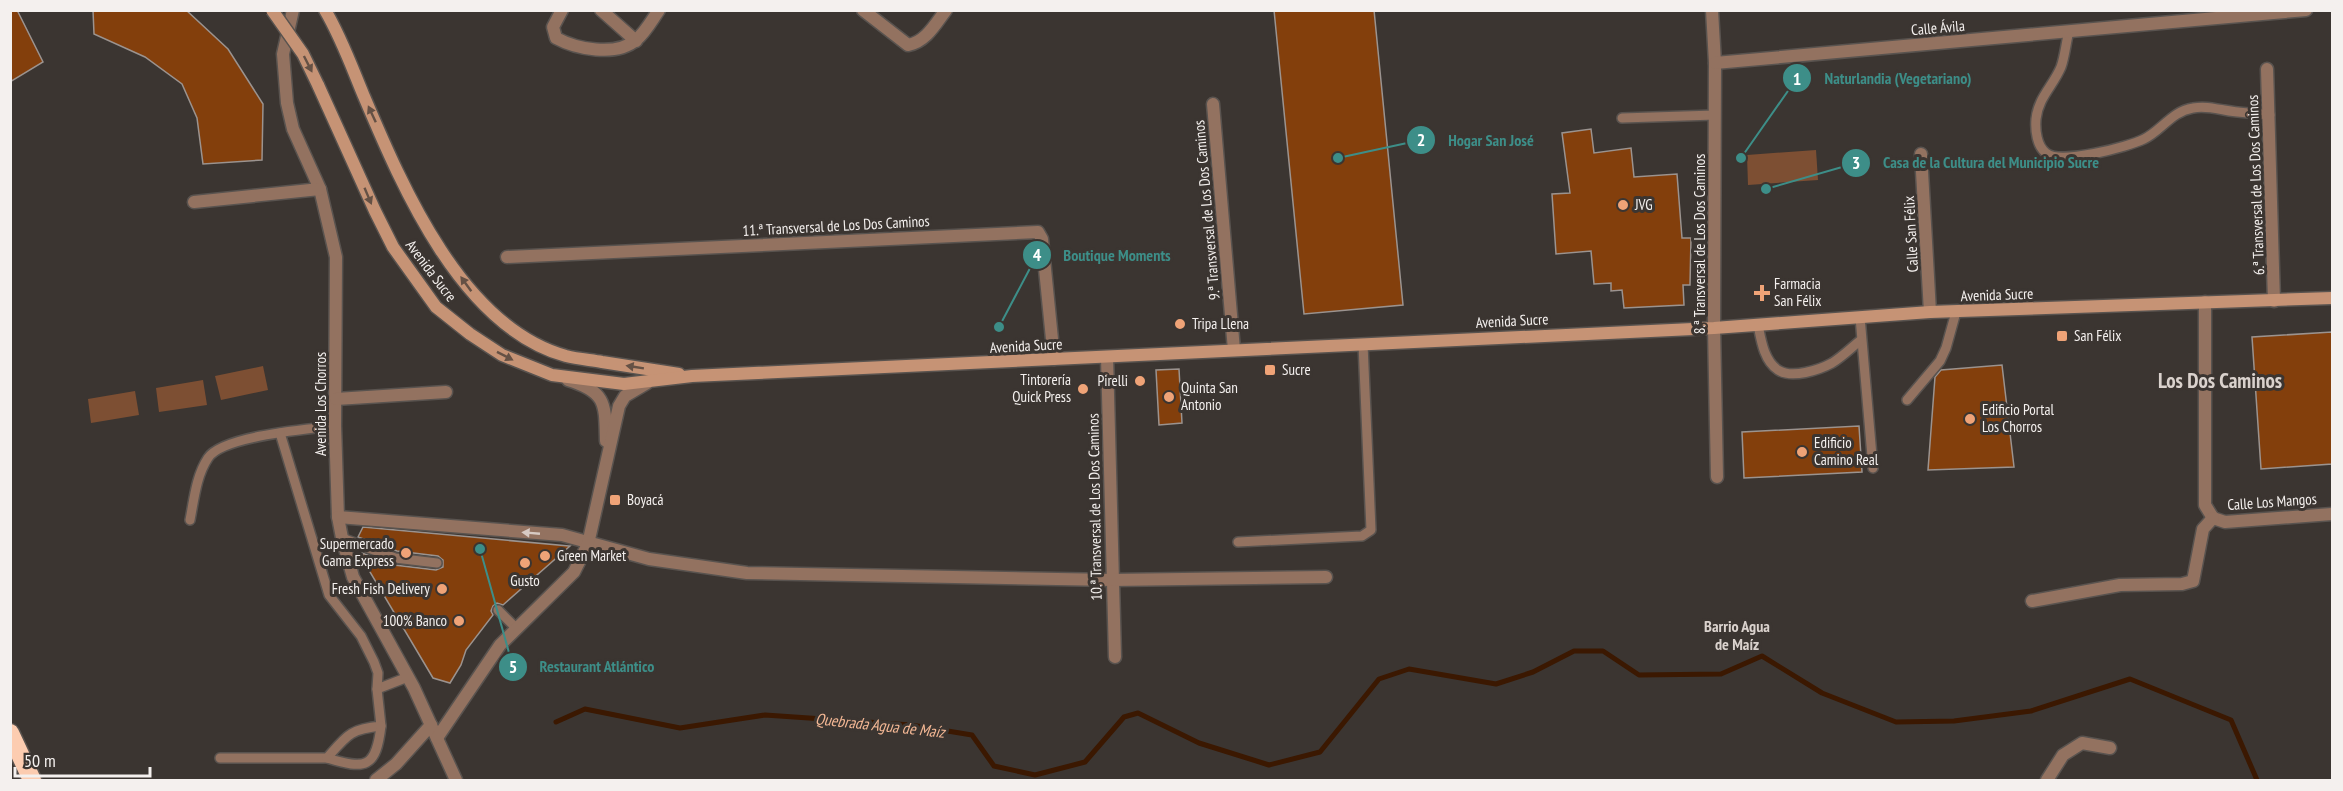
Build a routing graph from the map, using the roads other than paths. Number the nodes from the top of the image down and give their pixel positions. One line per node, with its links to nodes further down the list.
1 (272, 10): 36 (main road, Avenida Sucre, one-way to 36, bridge)
2 (293, 10): 20 (street, Avenida Los Chorros)
3 (325, 10): 37 (main road, Avenida Sucre, one-way to 3)
4 (562, 10): 12 (street)
5 (601, 10): 12 (street)
6 (659, 10): 12 (street)
7 (862, 10): 8 (street)
8 (946, 10)
9 (1712, 10): 13 (street, 8.ª Transversal de Los Dos Caminos)
10 (2306, 10): 11 (street, Calle Ávila)
11 (2068, 31): 13 (street, Calle Ávila); 16 (lane)
12 (636, 41)
13 (1715, 63): 17 (street, 8.ª Transversal de Los Dos Caminos)
14 (2267, 69): 16 (street, 6.ª Transversal de Los Dos Caminos)
15 (1214, 104): 33 (street, 9.ª Transversal de Los Dos Caminos)
16 (2270, 115): 24 (street, 6.ª Transversal de Los Dos Caminos)
17 (1715, 116): 18 (lane); 30 (street, 8.ª Transversal de Los Dos Caminos)
18 (1622, 118)
19 (1921, 154): 26 (street, Calle San Félix)
20 (320, 189): 21 (street); 40 (street, Avenida Los Chorros)
21 (194, 202)
22 (507, 257): 35 (street, 11.ª Transversal de Los Dos Caminos)
23 (2332, 298): 24 (main road, Avenida Sucre)
24 (2274, 301): 25 (main road, Avenida Sucre)
25 (2205, 302): 27 (main road, Avenida Sucre); 49 (street)
26 (1930, 312): 27 (main road, Avenida Sucre); 28 (main road, Avenida Sucre)
27 (1956, 312): 41 (lane)
28 (1860, 317): 29 (main road, Avenida Sucre); 31 (lane)
29 (1758, 325): 30 (main road, Avenida Sucre); 31 (lane)
30 (1714, 328): 32 (main road, Avenida Sucre); 46 (street, 8.ª Transversal de Los Dos Caminos)
31 (1861, 340): 45 (lane)
32 (1363, 344): 33 (main road, Avenida Sucre); 52 (lane)
33 (1234, 350): 34 (main road, Avenida Sucre)
34 (1107, 357): 35 (main road, Avenida Sucre); 56 (street, 10.ª Transversal de Los Dos Caminos)
35 (1054, 359): 37 (main road, Avenida Sucre)
36 (552, 375): 38 (main road, Avenida Sucre); 44 (street)
37 (692, 376): 38 (main road, Avenida Sucre)
38 (647, 382): 44 (street)
39 (446, 392): 40 (street)
40 (336, 399): 42 (street, Avenida Los Chorros)
41 (1907, 400)
42 (335, 426): 43 (lane); 48 (street, Avenida Los Chorros)
43 (280, 433): 50 (lane); 62 (lane)
44 (606, 460): 53 (street)
45 (1873, 468)
46 (1716, 477)
47 (2332, 514): 49 (street, Calle Los Mangos)
48 (338, 517): 51 (street, Avenida Los Chorros); 53 (street, one-way to 48)
49 (2213, 518): 57 (street)
50 (190, 520)
51 (342, 538): 54 (lane); 61 (street, Avenida Los Chorros)
52 (1238, 542)
53 (588, 544): 56 (street); 59 (street)
54 (437, 563)
55 (1326, 577): 56 (street)
56 (1112, 579): 60 (street, 10.ª Transversal de Los Dos Caminos)
57 (2032, 601)
58 (498, 610): 59 (lane)
59 (516, 628): 66 (street)
60 (1115, 657)
61 (408, 677): 62 (lane); 63 (street, Avenida Los Chorros)
62 (377, 689): 64 (lane)
63 (431, 725): 66 (street, Avenida Los Chorros); 71 (street)
64 (381, 726): 69 (lane); 69 (lane)
65 (10, 733): 70 (highway)
66 (437, 738): 72 (street, Avenida Los Chorros)
67 (2110, 747): 73 (street)
68 (220, 758): 69 (lane)
69 (327, 758)
70 (32, 780)
71 (376, 780)
72 (456, 780)
73 (2047, 780)

